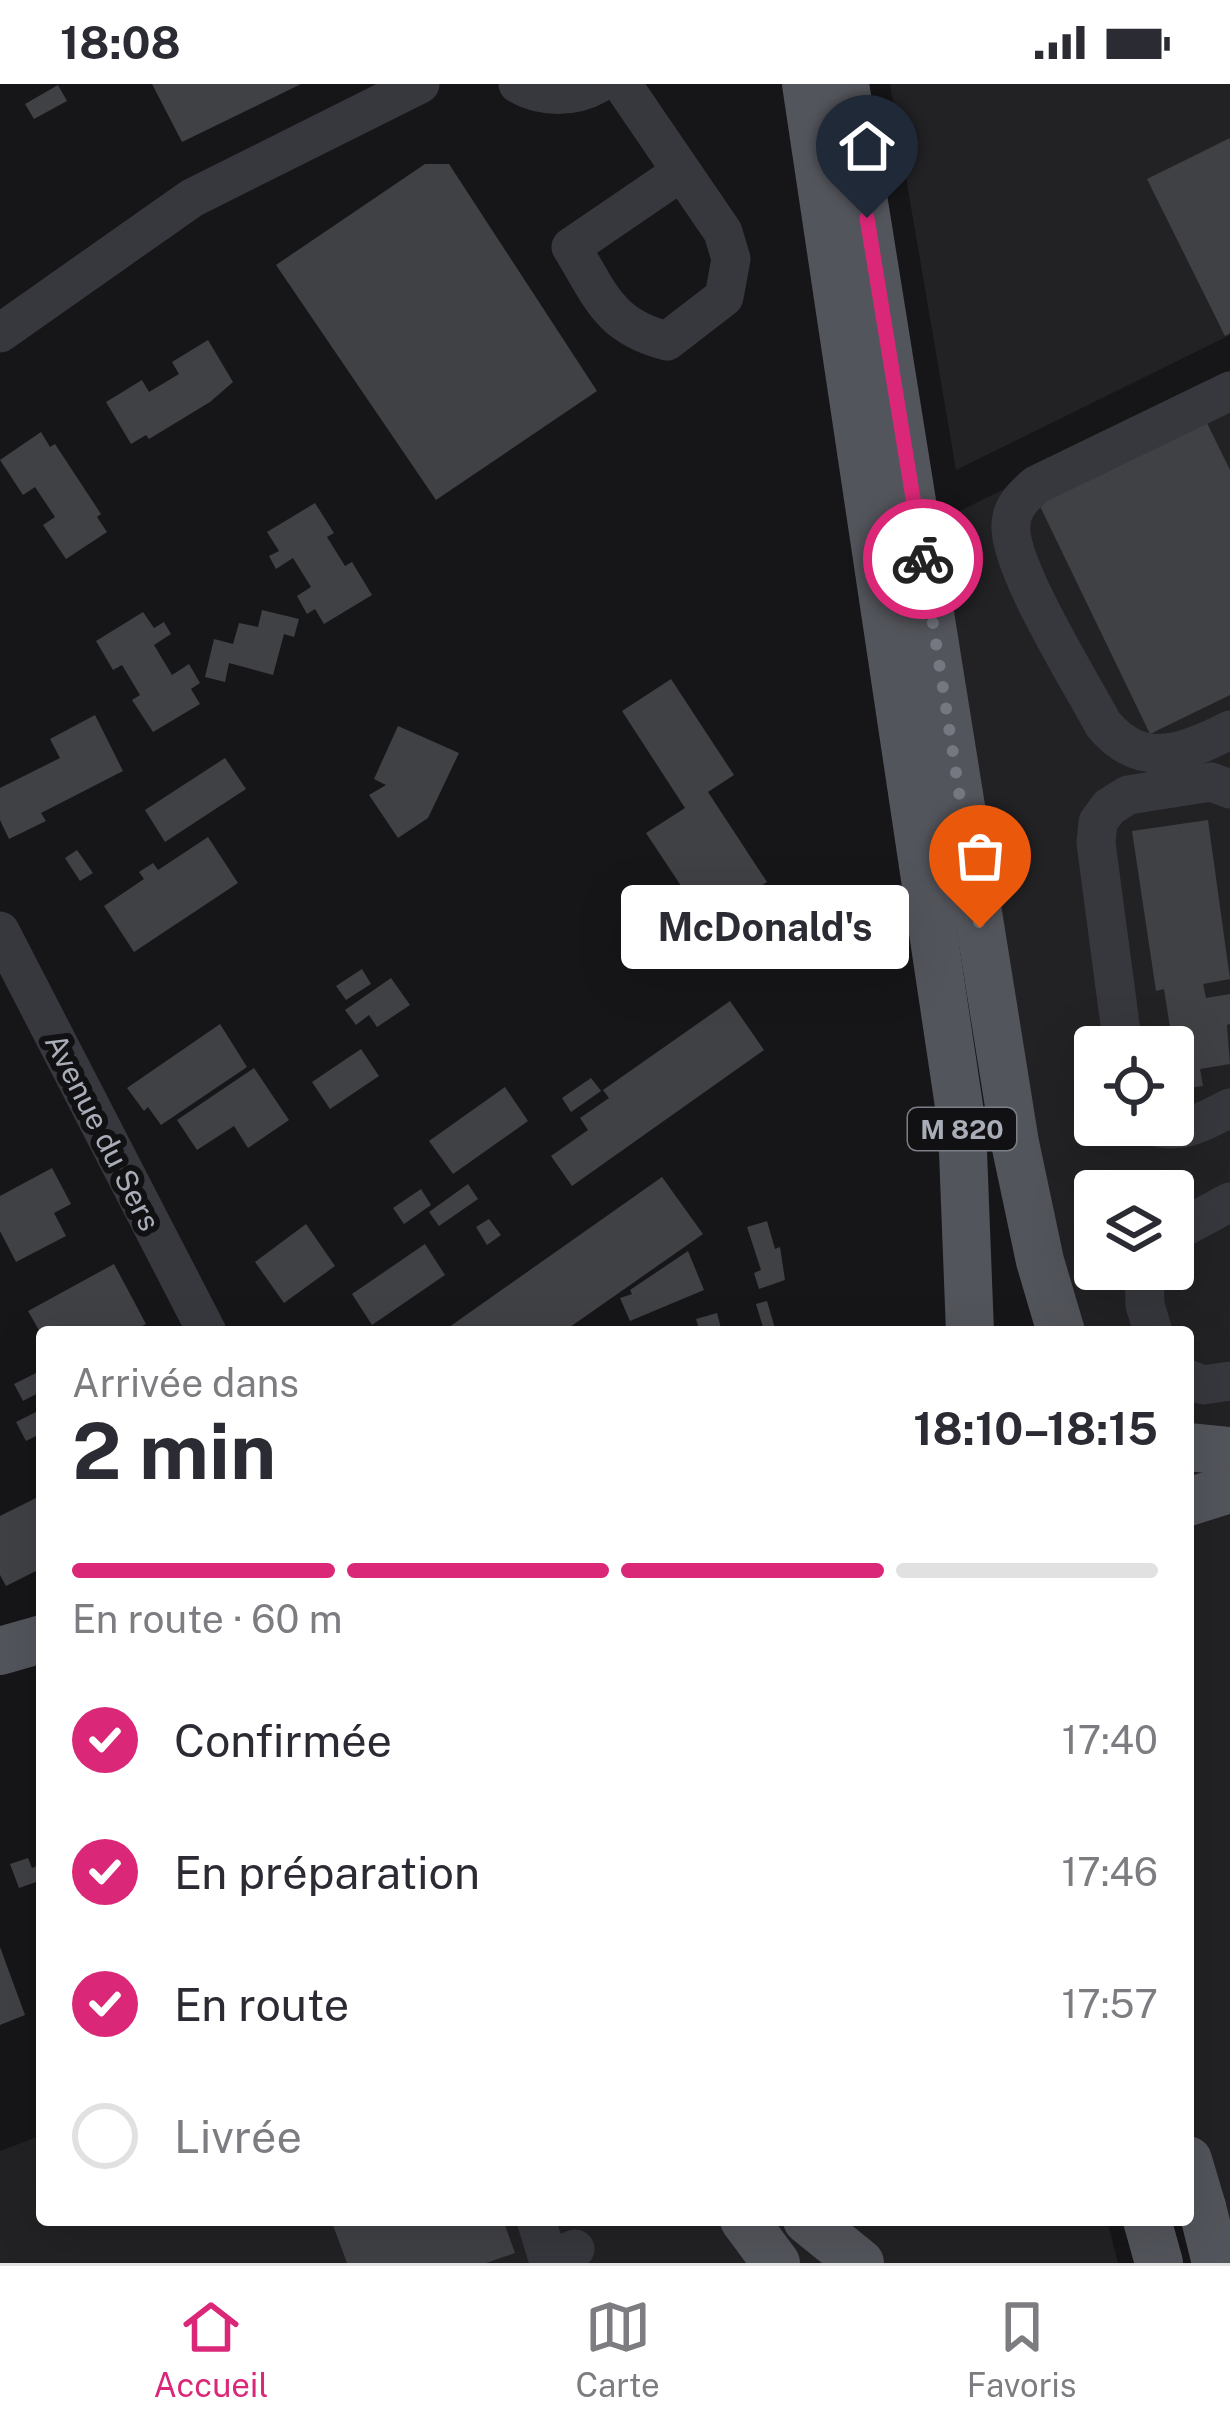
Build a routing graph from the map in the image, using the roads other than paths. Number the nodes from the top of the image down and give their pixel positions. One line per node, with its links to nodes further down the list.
1 (420, 84): 8 (street)
2 (518, 84): 3 (street)
3 (598, 84)
4 (622, 84): 7 (street)
5 (806, 84): 20 (main road, M 820)
6 (845, 84): 21 (main road, M 820)
7 (681, 172)
8 (0, 333)
9 (1230, 391): 10 (street)
10 (1230, 730)
11 (1230, 789): 13 (street)
12 (0, 931): 19 (street, Avenue du Sers)
13 (1121, 1026)
14 (1230, 1108): 15 (street)
15 (1194, 1127)
16 (1230, 1202): 17 (street)
17 (1194, 1222)
18 (1145, 1290): 22 (street)
19 (204, 1326)
20 (970, 1326)
21 (1059, 1326)
22 (1151, 1326)
23 (1194, 1381): 24 (street)
24 (1230, 1381)
25 (1194, 1448): 26 (main road)
26 (1230, 1451)
27 (1230, 1489): 28 (main road)
28 (1194, 1500)
29 (36, 1642): 30 (main road)
30 (0, 1651)
31 (1194, 2180): 40 (main road, bridge)
32 (538, 2226): 35 (street)
33 (748, 2226): 37 (main road)
34 (814, 2226): 38 (main road)
35 (573, 2244)
36 (1230, 2257): 39 (main road)
37 (776, 2263)
38 (860, 2263)
39 (1204, 2263)
40 (1216, 2263)

